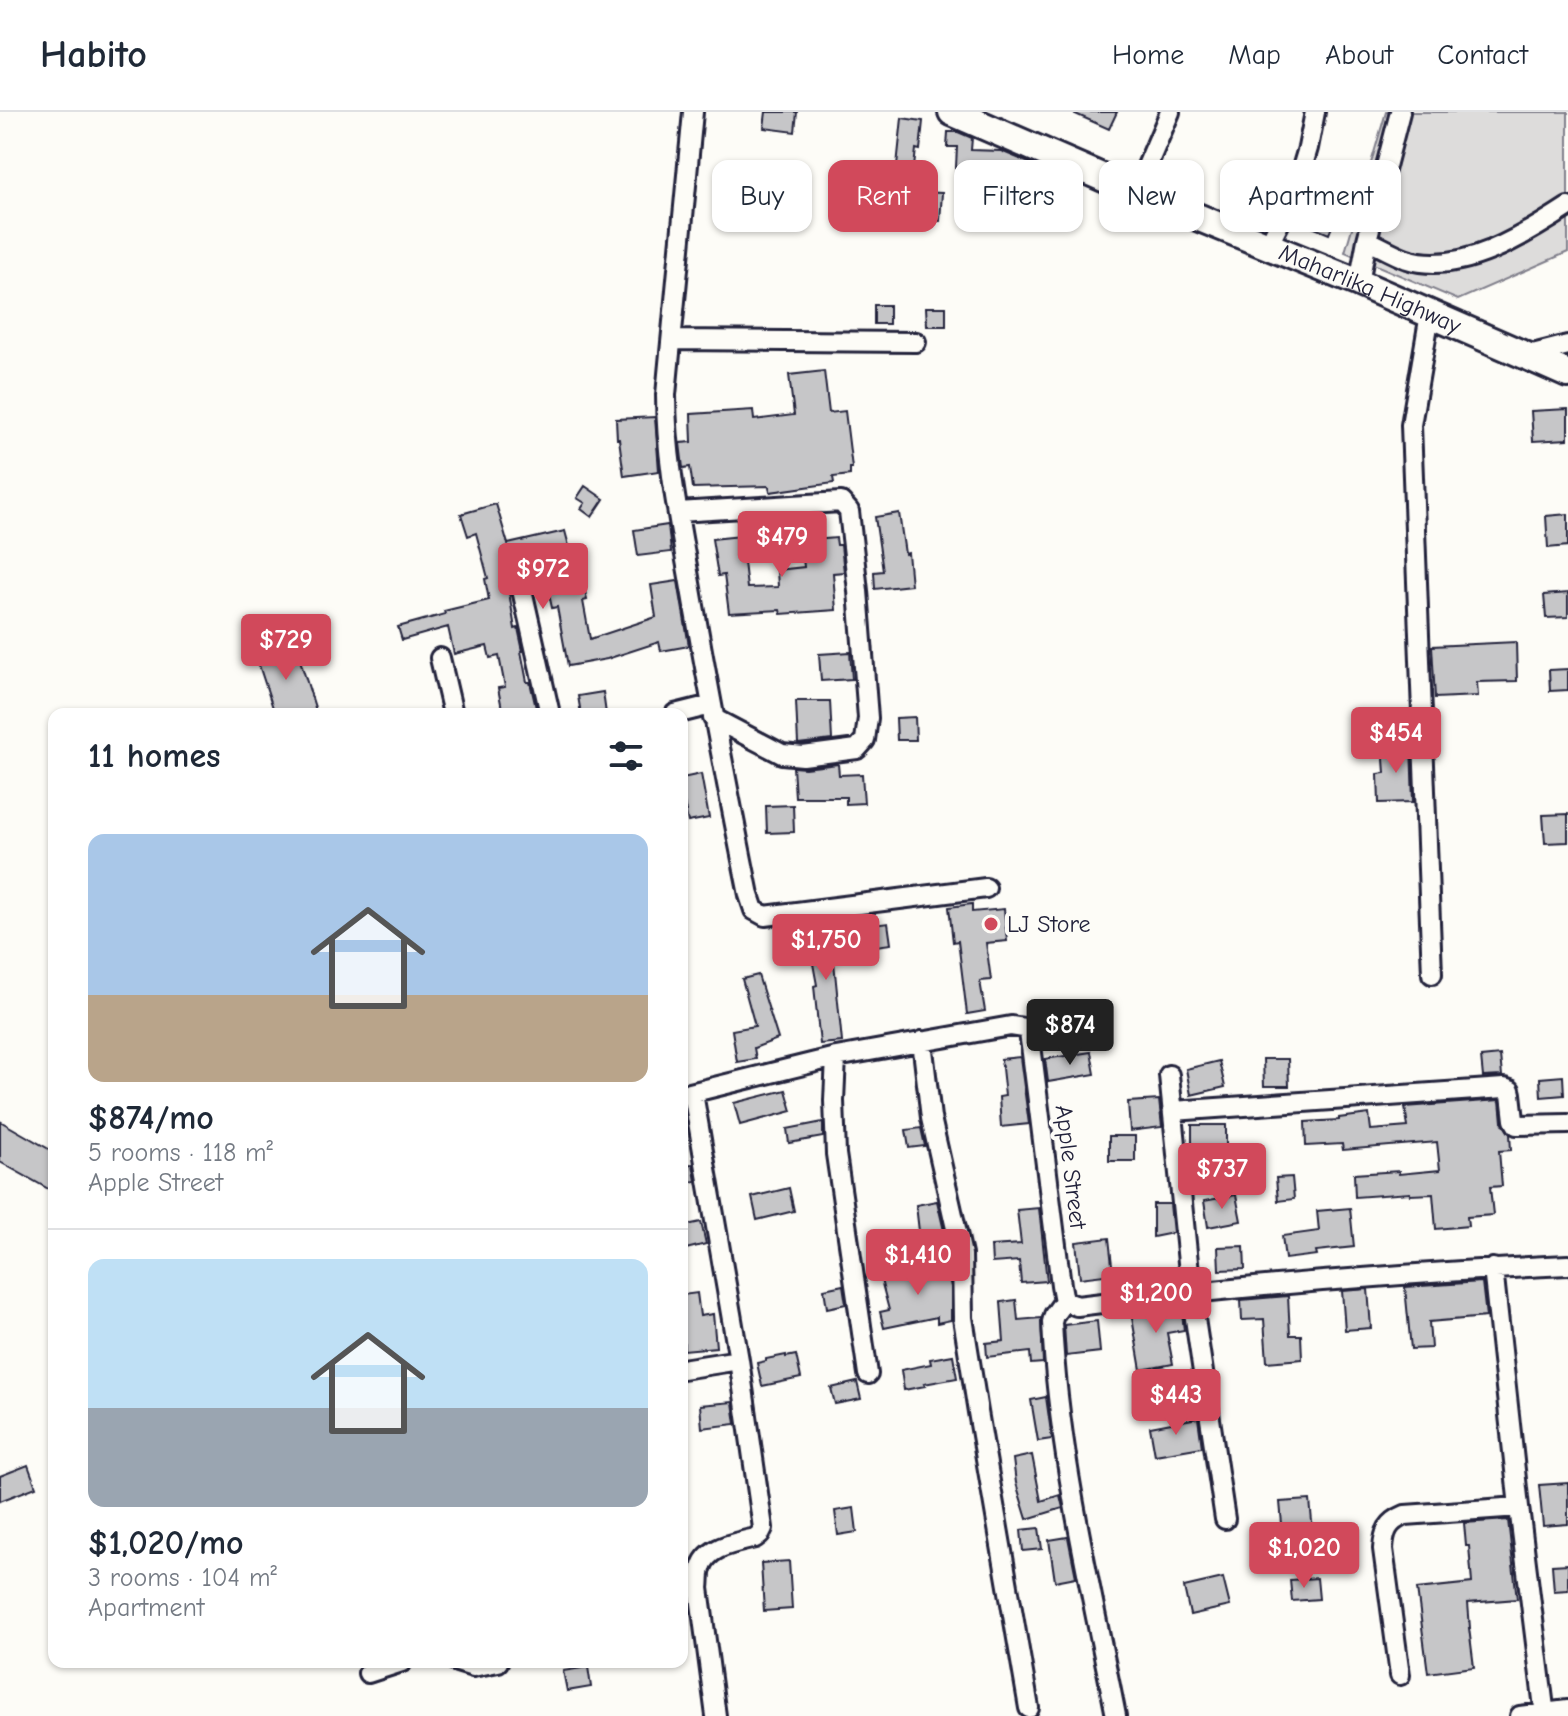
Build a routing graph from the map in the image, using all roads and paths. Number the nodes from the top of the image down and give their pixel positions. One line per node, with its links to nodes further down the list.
1 (693, 112): 14 (street)
2 (952, 112): 7 (highway, Maharlika Highway)
3 (1170, 112): 6 (street)
4 (1315, 112): 11 (street)
5 (1400, 112): 10 (street)
6 (1150, 160)
7 (1099, 176)
8 (1568, 207): 10 (street)
9 (1204, 220): 11 (highway, Maharlika Highway)
10 (1367, 240): 12 (street)
11 (1268, 246): 12 (highway, Maharlika Highway)
12 (1359, 283): 13 (highway, Maharlika Highway)
13 (1430, 314): 17 (highway, Maharlika Highway); 27 (street)
14 (672, 340): 15 (street); 19 (street)
15 (916, 342)
16 (1568, 345): 17 (street)
17 (1525, 356): 18 (highway, Maharlika Highway)
18 (1568, 374)
19 (678, 512): 24 (street); 24 (street)
20 (518, 572): 23 (street)
21 (440, 658): 22 (street)
22 (452, 708)
23 (549, 708)
24 (712, 712): 25 (street); 26 (street)
25 (688, 713)
26 (986, 888)
27 (1432, 974)
28 (922, 1041): 29 (street, Apple Street); 38 (street, Apple Street); 47 (street)
29 (836, 1057): 31 (street, Apple Street); 41 (street)
30 (1169, 1075): 33 (street)
31 (688, 1094)
32 (688, 1099): 39 (street)
33 (1173, 1111): 34 (street); 37 (street)
34 (1568, 1124)
35 (1568, 1265): 36 (street)
36 (1493, 1268): 37 (street); 42 (street)
37 (1191, 1292): 38 (street); 43 (street)
38 (1064, 1301): 51 (street)
39 (739, 1360): 40 (street); 50 (street)
40 (688, 1368)
41 (868, 1374)
42 (1519, 1507): 46 (street); 49 (street)
43 (1225, 1519)
44 (383, 1668): 45 (street)
45 (368, 1673)
46 (1400, 1675)
47 (1029, 1708)
48 (1568, 1710): 49 (street)
49 (1545, 1715): 52 (street)
50 (716, 1716)
51 (1116, 1716)
52 (1520, 1716)

